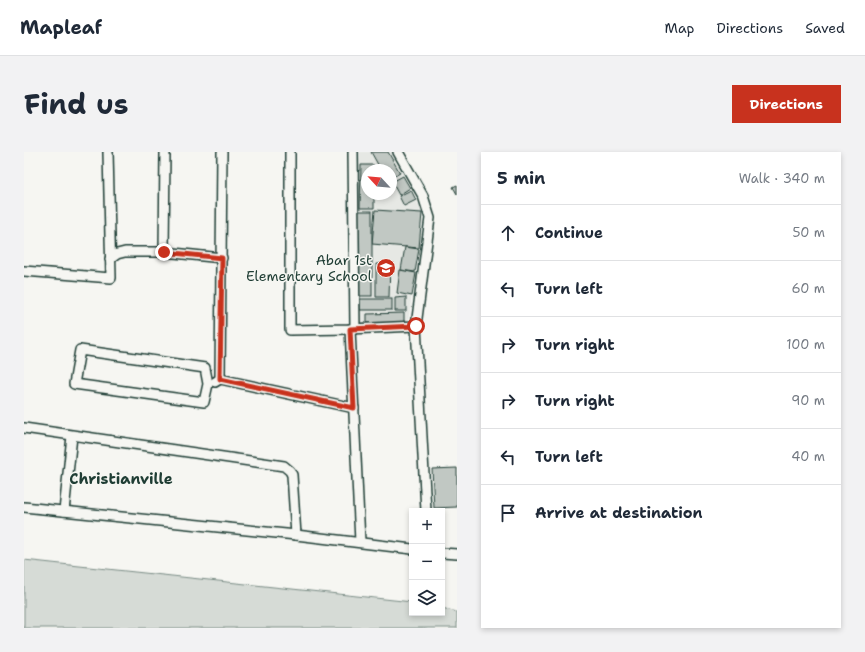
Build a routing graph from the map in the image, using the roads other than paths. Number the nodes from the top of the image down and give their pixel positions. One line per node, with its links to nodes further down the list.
1 (108, 152): 9 (street)
2 (165, 152): 7 (street)
3 (222, 152): 8 (street)
4 (290, 152): 12 (street)
5 (353, 152): 12 (street)
6 (398, 152): 11 (street)
7 (164, 252): 8 (street); 9 (street)
8 (222, 258): 13 (street)
9 (110, 259): 10 (street)
10 (24, 271)
11 (416, 326): 12 (street); 19 (street)
12 (352, 329): 15 (street)
13 (220, 379): 14 (street); 15 (street)
14 (208, 384): 14 (street)
15 (354, 408): 22 (street)
16 (24, 428): 17 (street)
17 (72, 436): 20 (street); 21 (street)
18 (24, 507): 20 (street)
19 (426, 508)
20 (64, 511): 21 (street)
21 (296, 534): 22 (street)
22 (360, 542): 23 (street)
23 (409, 549)
24 (445, 553): 25 (street)
25 (457, 554)

